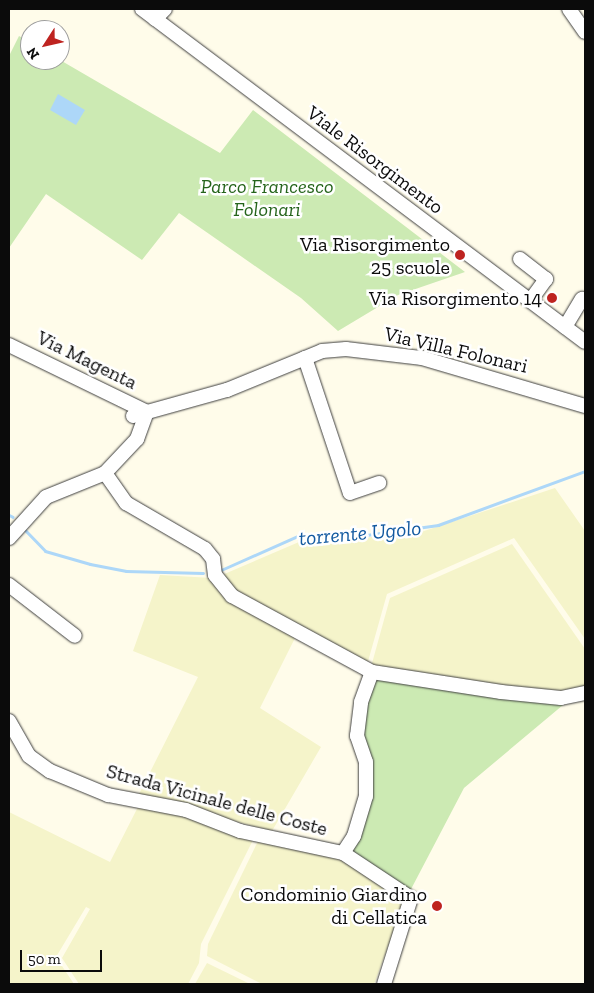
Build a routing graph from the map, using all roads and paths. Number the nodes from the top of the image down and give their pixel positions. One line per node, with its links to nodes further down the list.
1 (142, 9): 3 (street, Viale Risorgimento)
2 (569, 9): 4 (street)
3 (160, 14): 7 (street, Viale Risorgimento)
4 (585, 32)
5 (520, 259): 7 (street)
6 (580, 298): 8 (street)
7 (530, 301): 8 (street, Viale Risorgimento)
8 (560, 323): 9 (street, Viale Risorgimento)
9 (585, 342)
10 (9, 345): 13 (street, Via Magenta)
11 (305, 358): 12 (street, Via Villa Folonari); 13 (street, Via Villa Folonari); 16 (street)
12 (585, 405)
13 (147, 412): 14 (street, Via Villa Folonari); 15 (street)
14 (133, 416)
15 (104, 473): 17 (street); 20 (street)
16 (379, 483)
17 (9, 538)
18 (9, 585): 19 (street)
19 (75, 636)
20 (372, 672): 21 (street); 23 (street, Strada Vicinale delle Coste)
21 (585, 694)
22 (9, 721): 23 (street, Strada Vicinale delle Coste)
23 (343, 853): 24 (street)
24 (384, 984)

